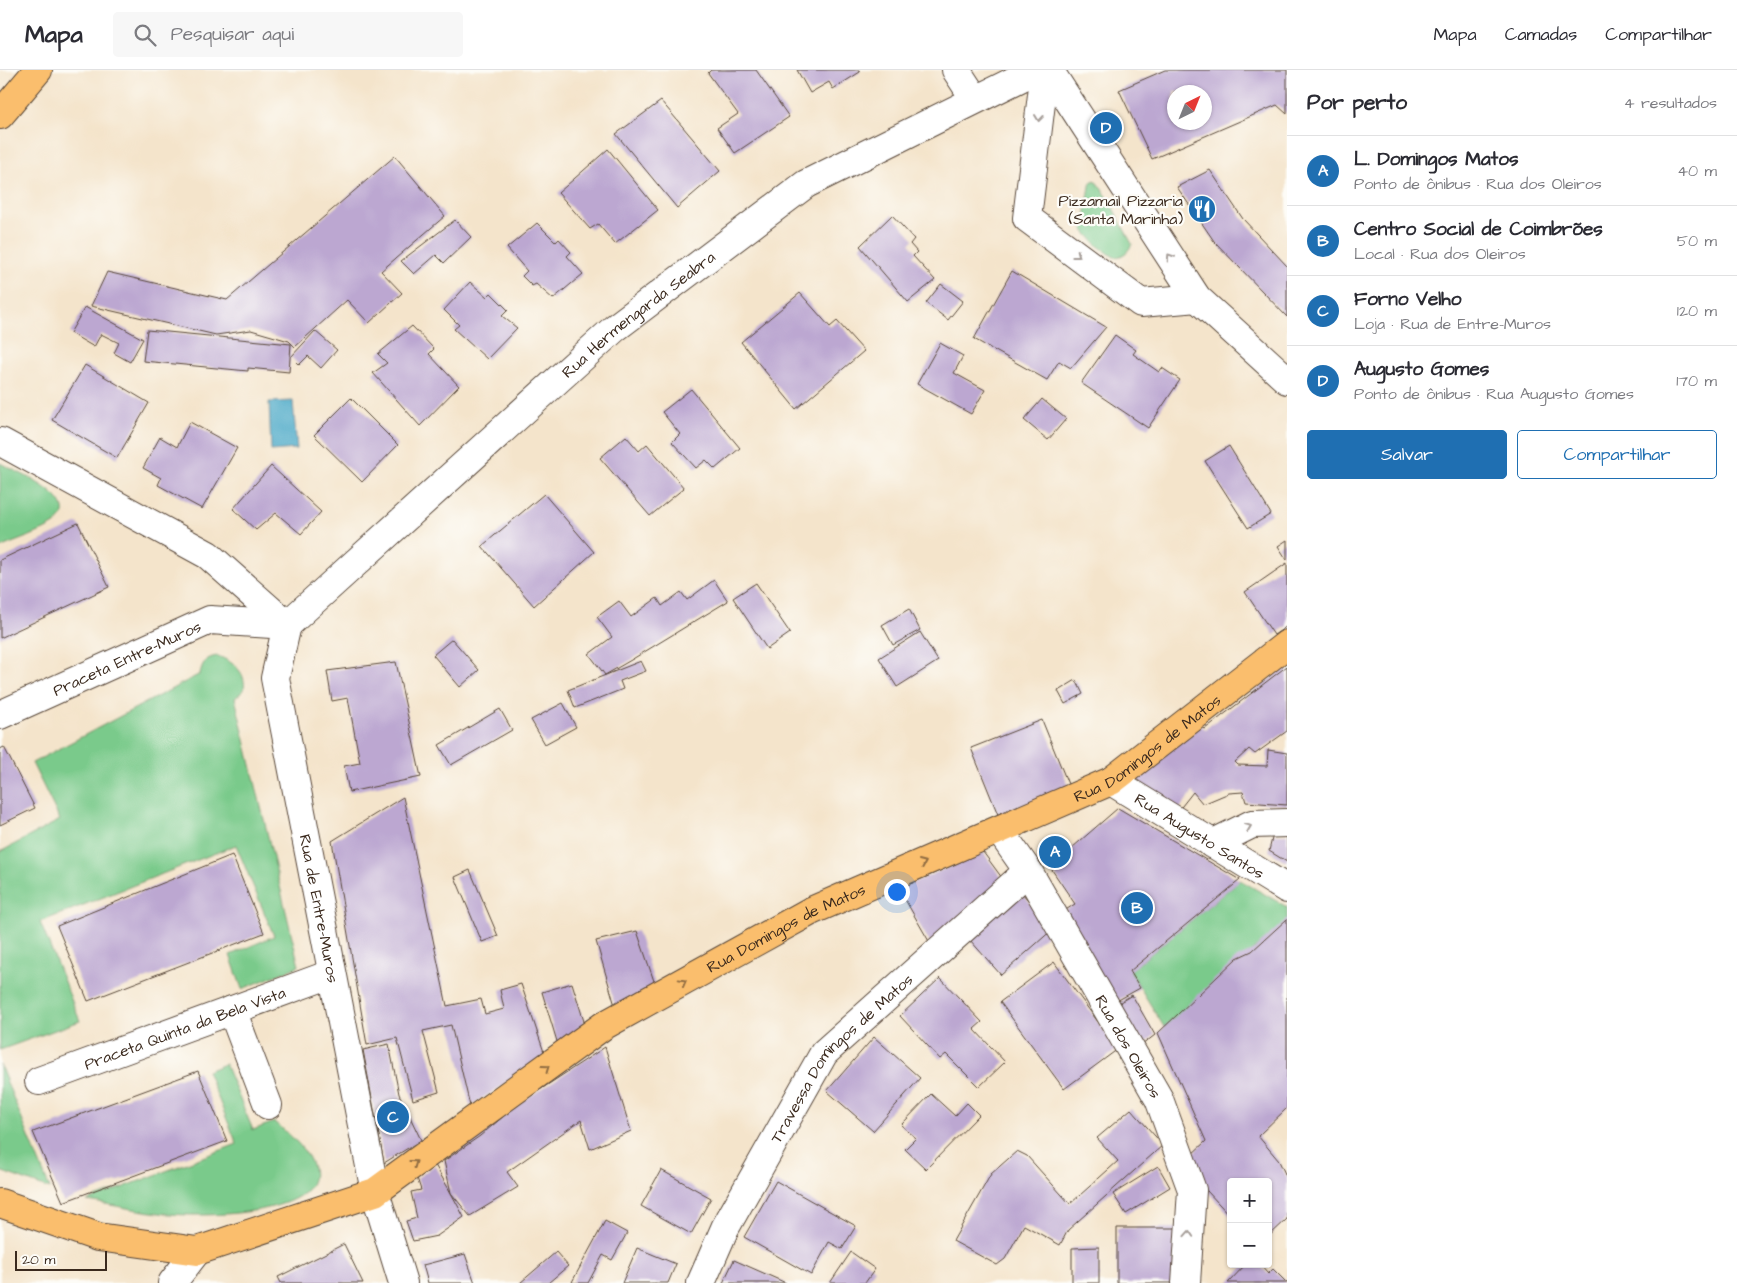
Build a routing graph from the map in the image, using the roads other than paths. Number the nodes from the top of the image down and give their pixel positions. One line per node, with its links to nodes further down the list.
1 (38, 70): 6 (main road)
2 (956, 70): 5 (street)
3 (1036, 70): 5 (street, Rua Hermengarda Seabra)
4 (1047, 70): 7 (street, one-way to 4); 7 (street, one-way to 7)
5 (976, 100): 10 (street, Rua Hermengarda Seabra)
6 (0, 115)
7 (1197, 298): 8 (street)
8 (1287, 380)
9 (1, 442): 10 (street)
10 (287, 625): 12 (street, Praceta Entre-Muros); 19 (street, Rua de Entre-Muros)
11 (1287, 644): 13 (main road, Rua Domingos de Matos)
12 (0, 715)
13 (1111, 781): 15 (main road, Rua Domingos de Matos); 16 (street, Rua Augusto Santos)
14 (1287, 823): 16 (street, one-way to 14)
15 (1000, 830): 17 (street, Rua dos Oleiros); 23 (main road, Rua Domingos de Matos, one-way to 15)
16 (1212, 844): 18 (street, Rua Augusto Santos)
17 (1028, 871): 28 (street, Travessa Domingos de Matos); 29 (street, Rua dos Oleiros, one-way to 17)
18 (1287, 889)
19 (331, 974): 20 (street, Praceta Quinta da Bela Vista); 23 (street, Rua de Entre-Muros)
20 (232, 1010): 21 (street, Praceta Quinta da Bela Vista); 22 (street)
21 (39, 1081)
22 (268, 1105)
23 (375, 1192): 25 (main road, Rua Domingos de Matos); 27 (street, Rua de Entre-Muros)
24 (0, 1203): 25 (main road)
25 (197, 1251): 26 (street)
26 (172, 1283)
27 (403, 1283)
28 (701, 1283)
29 (1186, 1283)

